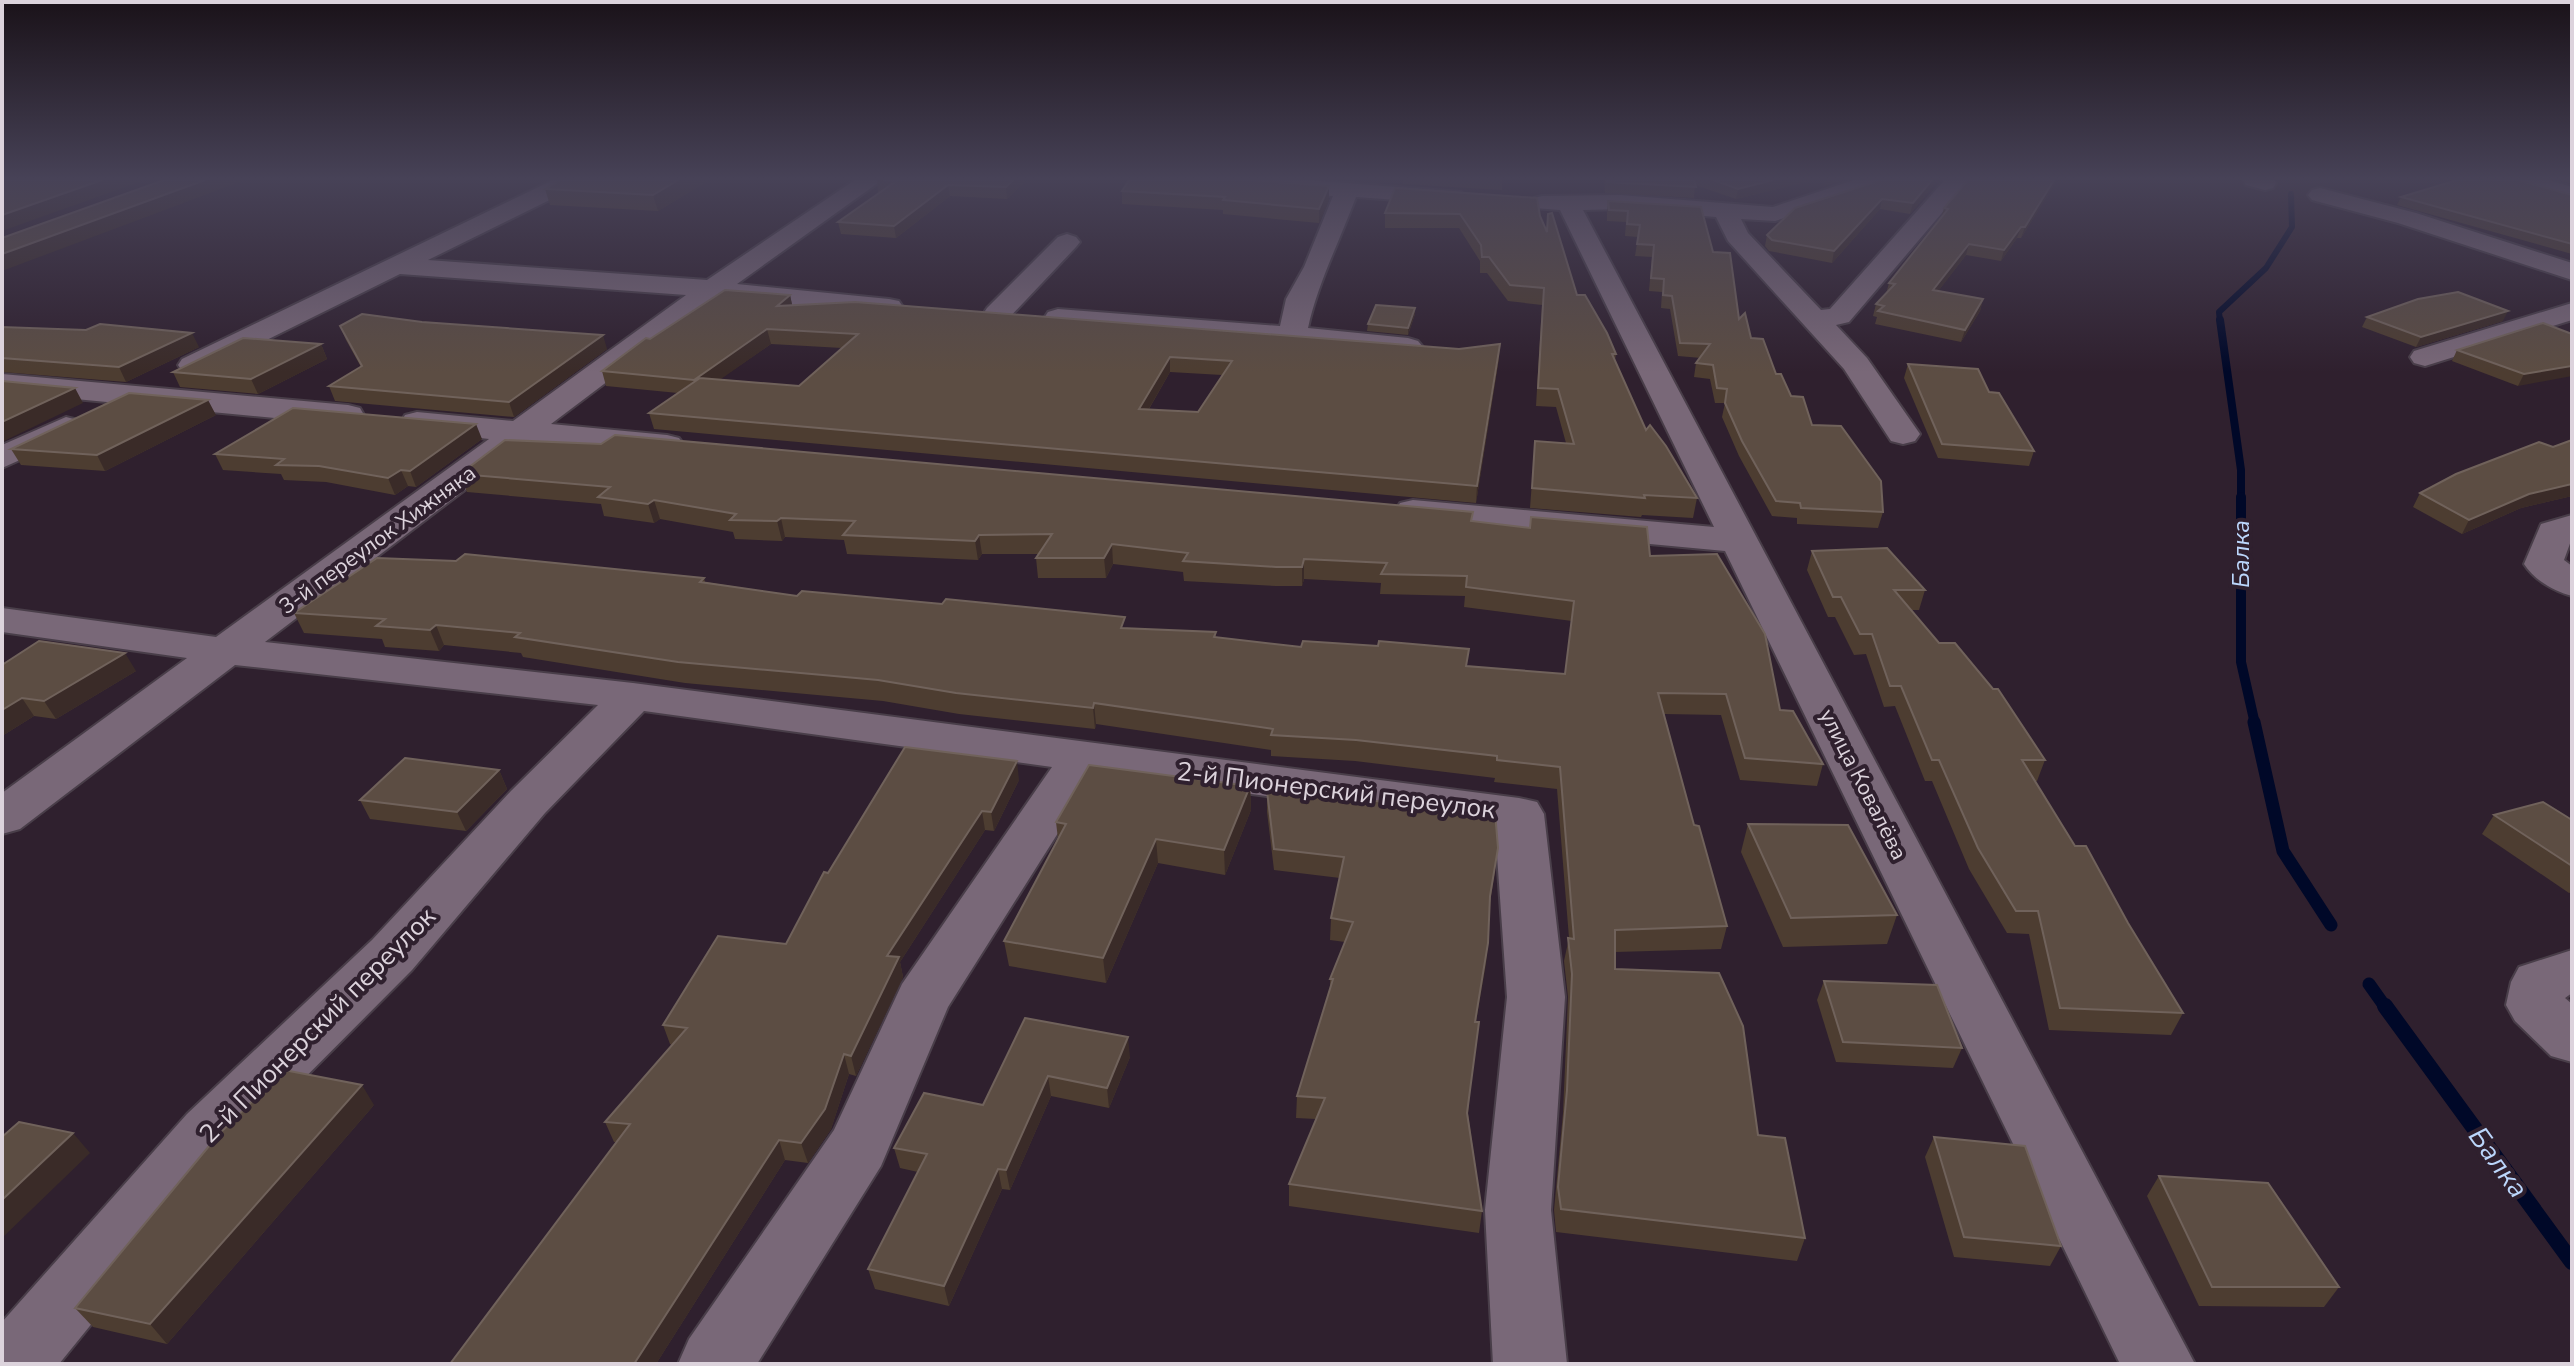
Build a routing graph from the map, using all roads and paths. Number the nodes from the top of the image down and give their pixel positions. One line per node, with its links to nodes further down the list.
1 (442, 244): 9 (street)
2 (778, 244): 11 (street, 3-й переулок Хижняка)
3 (1065, 244): 15 (street)
4 (1326, 244): 17 (street)
5 (1567, 244): 28 (street, улица Ковалёва)
6 (1744, 244): 16 (street)
7 (1902, 244): 16 (street)
8 (2486, 244): 10 (street)
9 (396, 266): 11 (street); 21 (street)
10 (2572, 272)
11 (712, 289): 12 (street); 22 (street, 3-й переулок Хижняка)
12 (921, 309)
13 (2572, 311): 19 (street)
14 (967, 312): 15 (street)
15 (997, 314): 17 (street)
16 (1815, 319): 23 (street)
17 (1292, 335): 18 (street)
18 (1442, 350)
19 (2425, 357)
20 (2, 383): 21 (street)
21 (133, 394): 22 (street); 25 (street)
22 (522, 432): 24 (street); 31 (street, 3-й переулок Хижняка)
23 (1903, 434)
24 (696, 448)
25 (2, 458)
26 (1377, 508): 28 (street)
27 (2572, 526): 29 (street)
28 (1741, 541): 40 (street, улица Ковалёва)
29 (2558, 574)
30 (2, 620): 31 (street, 2-й Пионерский переулок)
31 (227, 651): 32 (street, 2-й Пионерский переулок); 34 (street, 3-й переулок Хижняка)
32 (633, 696): 33 (street, 2-й Пионерский переулок); 37 (street, 2-й Пионерский переулок)
33 (1082, 757): 38 (street); 39 (street, 2-й Пионерский переулок)
34 (2, 817)
35 (2556, 976): 36 (street)
36 (2572, 1039)
37 (13, 1364)
38 (715, 1364)
39 (1530, 1364)
40 (2158, 1364)

